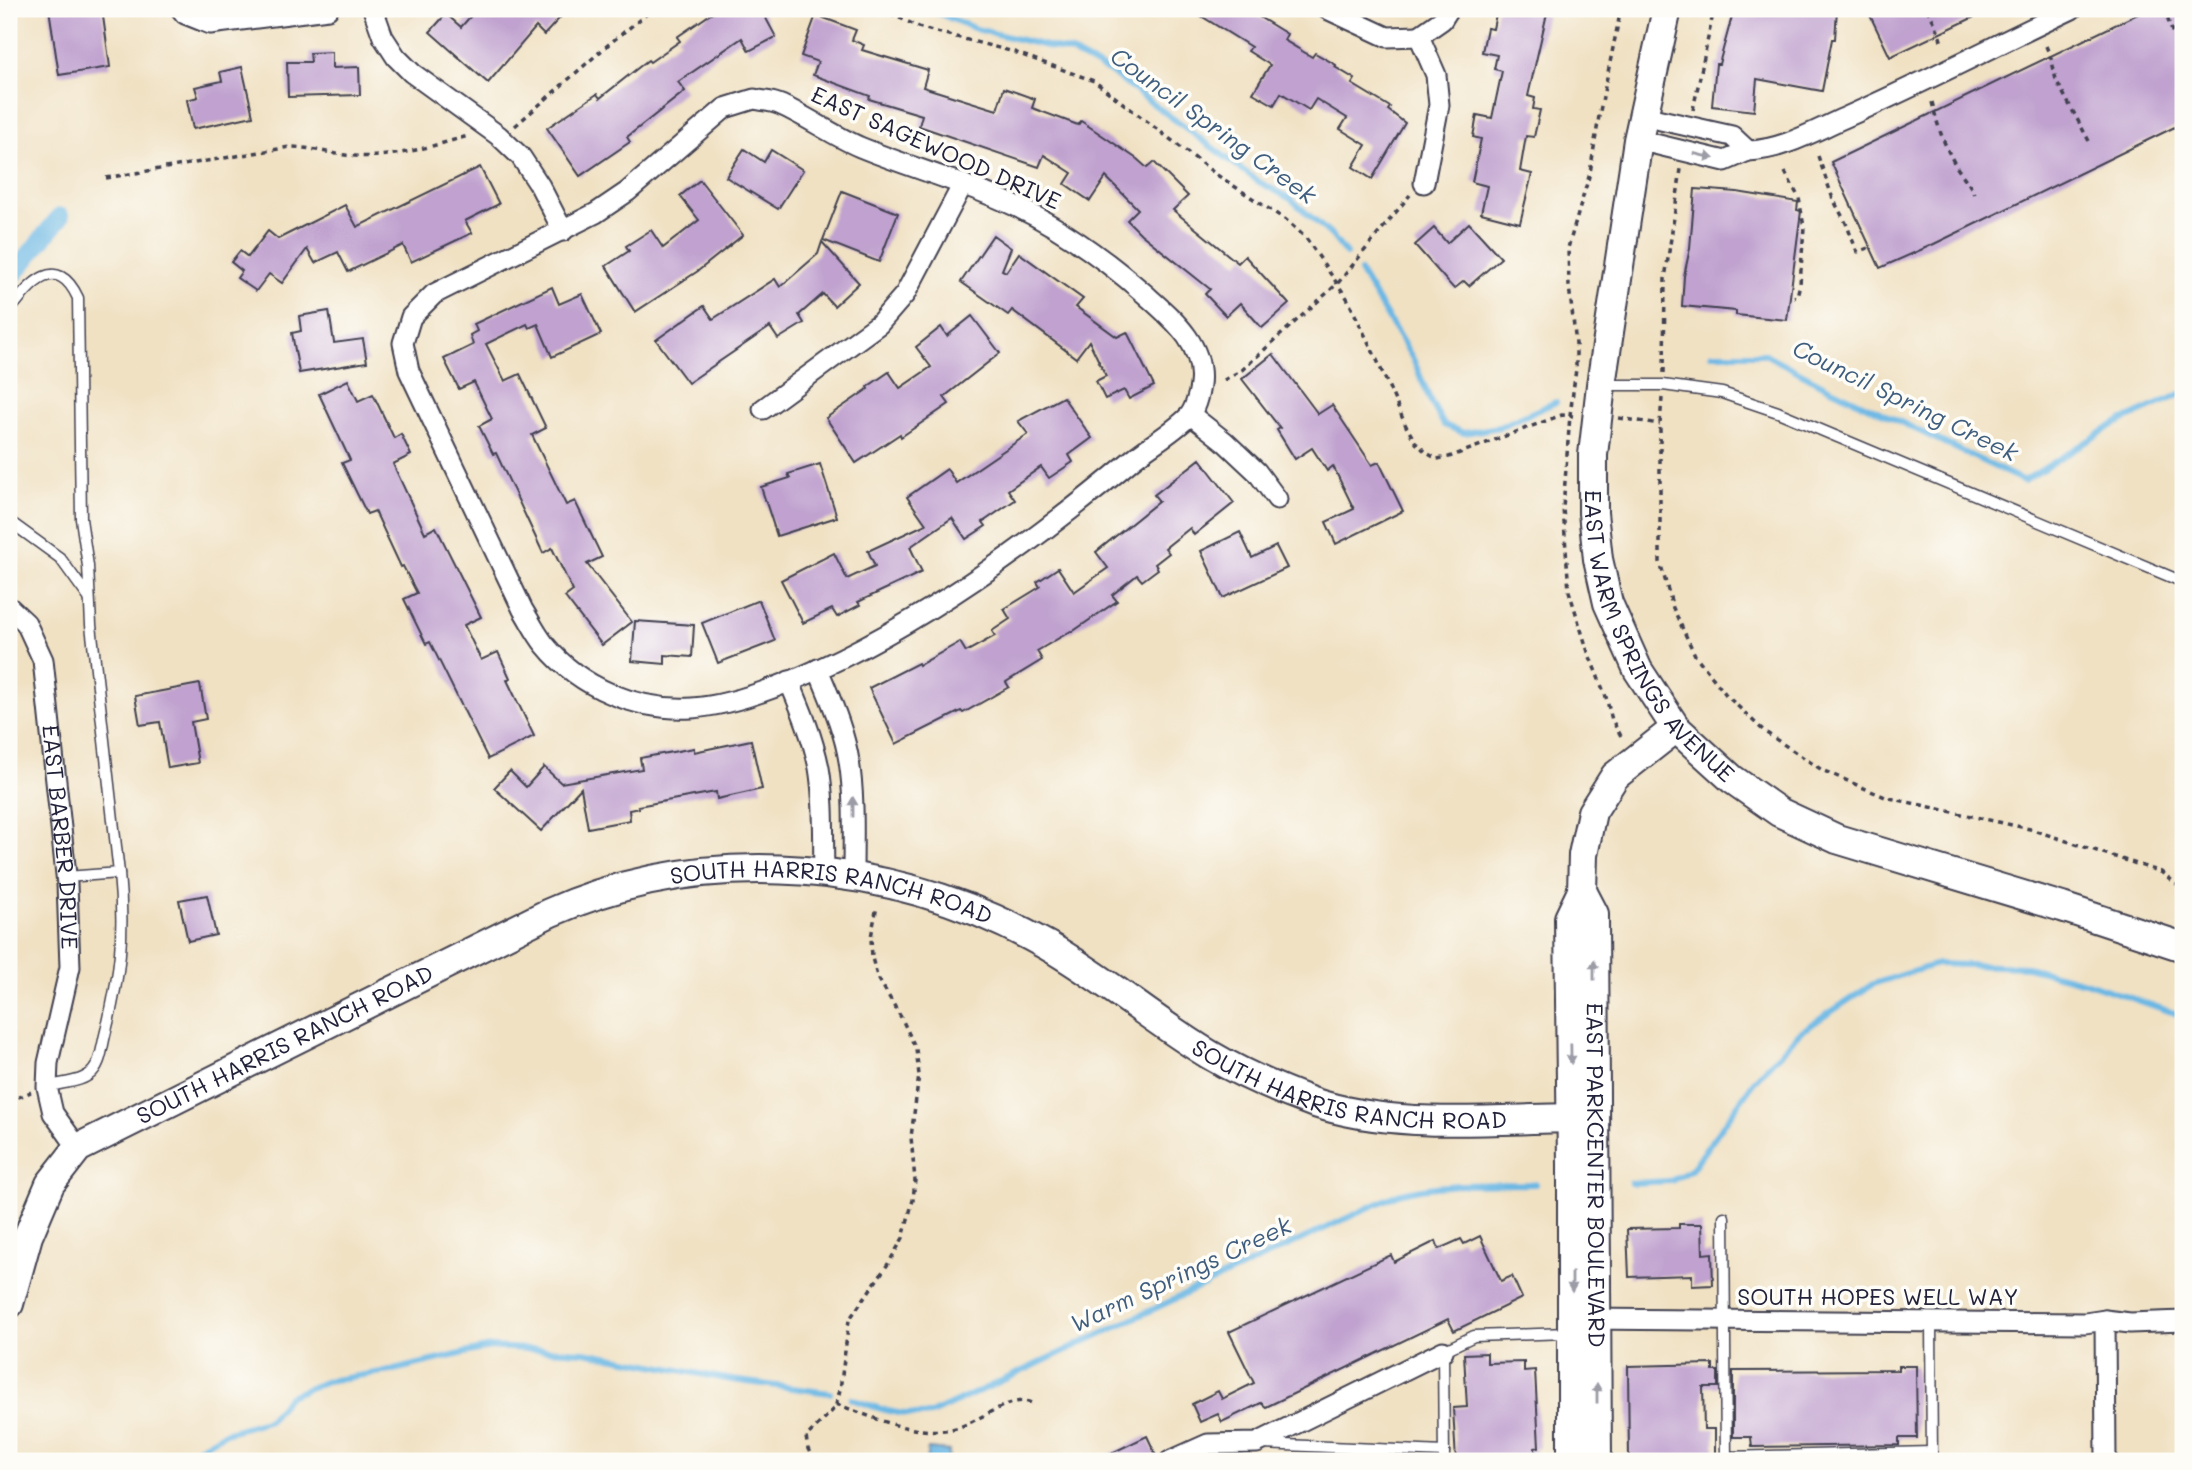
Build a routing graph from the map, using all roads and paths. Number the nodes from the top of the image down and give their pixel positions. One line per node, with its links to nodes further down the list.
1 (328, 9): 12 (street)
2 (373, 9): 31 (street)
3 (653, 9): 20 (path)
4 (881, 9): 33 (path)
5 (1327, 9): 13 (street)
6 (1449, 9): 13 (street)
7 (1667, 9): 19 (street, EAST WARM SPRINGS AVENUE)
8 (1714, 9): 18 (path)
9 (1927, 9): 14 (path)
10 (2072, 9): 23 (street)
11 (2164, 9): 16 (path)
12 (183, 12)
13 (1419, 36): 28 (street)
14 (1942, 43)
15 (2046, 46): 22 (path)
16 (2183, 55)
17 (1931, 102): 30 (path)
18 (1689, 127): 19 (street); 23 (street)
19 (1641, 128): 24 (street); 37 (street, EAST WARM SPRINGS AVENUE)
20 (510, 130)
21 (468, 136): 27 (path)
22 (2089, 141)
23 (1748, 150): 24 (street, one-way to 23)
24 (1684, 151): 38 (path)
25 (1818, 156): 32 (path)
26 (1785, 172): 34 (path)
27 (106, 178)
28 (1424, 183): 33 (path)
29 (963, 184): 31 (street, EAST SAGEWOOD DRIVE); 39 (street); 40 (street, EAST SAGEWOOD DRIVE)
30 (1974, 194)
31 (563, 231): 50 (street)
32 (1868, 248)
33 (1338, 283): 36 (path); 42 (path)
34 (1794, 297)
35 (9, 312): 47 (lane)
36 (1224, 380)
37 (1601, 385): 38 (lane); 51 (street, EAST WARM SPRINGS AVENUE)
38 (1663, 385): 43 (path); 46 (lane)
39 (763, 410)
40 (1191, 415): 44 (street); 49 (street)
41 (1625, 418): 43 (path)
42 (1583, 419)
43 (1660, 424): 57 (path)
44 (1276, 499)
45 (9, 521): 47 (lane)
46 (2183, 582)
47 (89, 599): 53 (lane)
48 (9, 607): 55 (street, EAST BARBER DRIVE)
49 (818, 669): 50 (street); 54 (street, one-way to 49)
50 (789, 681): 52 (street)
51 (1676, 728): 58 (street, EAST WARM SPRINGS AVENUE); 60 (street, EAST PARKCENTER BOULEVARD)
52 (824, 871): 54 (street, SOUTH HARRIS RANCH ROAD); 61 (street, SOUTH HARRIS RANCH ROAD)
53 (119, 873): 55 (lane); 59 (lane)
54 (853, 876): 56 (street, SOUTH HARRIS RANCH ROAD)
55 (66, 877): 59 (street, EAST BARBER DRIVE)
56 (882, 882): 60 (street, SOUTH HARRIS RANCH ROAD); 71 (path)
57 (2183, 889)
58 (2183, 947)
59 (47, 1087): 61 (street, EAST BARBER DRIVE)
60 (1583, 1118): 68 (street, EAST PARKCENTER BOULEVARD)
61 (78, 1148): 63 (street)
62 (1724, 1217): 64 (lane)
63 (9, 1304)
64 (1725, 1320): 67 (street, SOUTH HOPES WELL WAY); 68 (street, SOUTH HOPES WELL WAY); 75 (lane)
65 (2105, 1320): 66 (street, SOUTH HOPES WELL WAY); 67 (street, SOUTH HOPES WELL WAY); 80 (street)
66 (2183, 1321)
67 (1931, 1322): 74 (lane)
68 (1580, 1324): 69 (lane); 78 (street, EAST PARKCENTER BOULEVARD); 79 (street, EAST PARKCENTER BOULEVARD, one-way to 68)
69 (1443, 1351): 72 (street); 73 (lane)
70 (1031, 1403): 71 (path)
71 (836, 1404): 76 (path)
72 (1257, 1443): 73 (lane); 77 (street)
73 (1444, 1456)
74 (1932, 1457): 75 (lane)
75 (1726, 1459)
76 (814, 1461)
77 (1170, 1461)
78 (1572, 1461)
79 (1597, 1461)
80 (2106, 1461)

